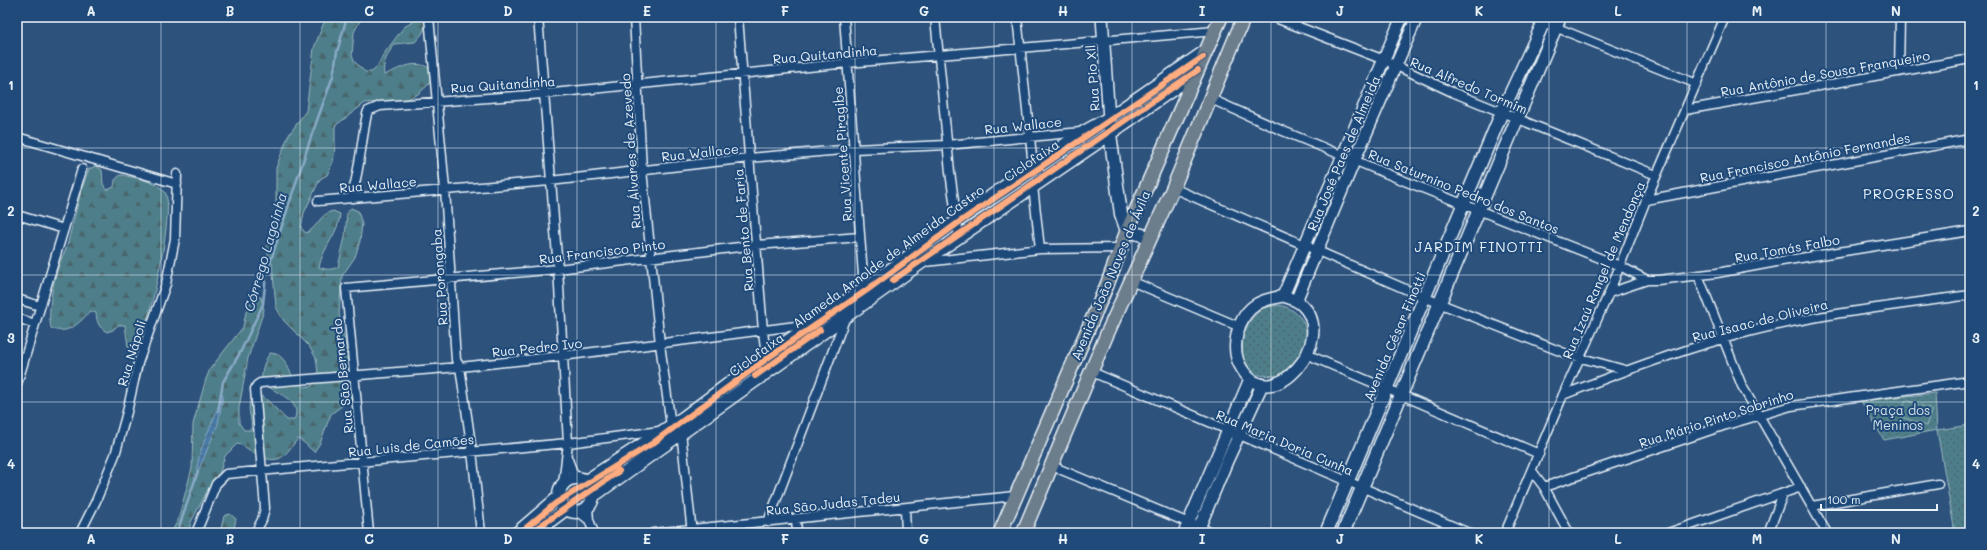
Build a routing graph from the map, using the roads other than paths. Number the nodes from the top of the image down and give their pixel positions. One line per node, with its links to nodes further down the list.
1 (430, 17): 35 (street, Rua Porongaba)
2 (538, 17): 33 (street)
3 (634, 17): 31 (street, Rua Álvares de Azevedo)
4 (738, 17): 29 (street, Rua Bento de Faria)
5 (844, 17): 26 (street, Rua Vicente Piragibe)
6 (935, 17): 23 (street)
7 (1017, 17): 21 (street)
8 (1102, 17): 20 (street, Rua Pio Xll)
9 (1221, 17): 19 (main road, Avenida João Naves de Ávila)
10 (1244, 17): 34 (main road, Avenida João Naves de Ávila)
11 (1273, 17): 25 (street, Rua Alfredo Tormim)
12 (1402, 17): 25 (street, Rua José Paes de Almeida)
13 (1417, 17): 27 (street, Rua José Paes de Almeida)
14 (1530, 17): 17 (street)
15 (1724, 17): 32 (street, Rua Izaú Rangel de Mendonça)
16 (1900, 17): 28 (street)
17 (1544, 20): 18 (street); 37 (main road, Avenida César Finotti)
18 (1558, 22): 32 (street); 39 (main road)
19 (1215, 31): 20 (street, Rua Quitandinha); 22 (main road, Avenida João Naves de Ávila)
20 (1103, 40): 21 (street, Rua Quitandinha); 38 (street, Rua Pio Xll)
21 (1021, 48): 23 (street, Rua Quitandinha); 42 (street)
22 (1206, 52): 30 (main road, Avenida João Naves de Ávila); 38 (main road, Alameda Arnolde de Almeida Castro)
23 (938, 56): 26 (street, Rua Quitandinha); 45 (street)
24 (1970, 59): 28 (street, Rua Antônio de Sousa Franqueiro)
25 (1384, 60): 27 (street, Rua Alfredo Tormim); 47 (street, Rua José Paes de Almeida)
26 (848, 63): 29 (street, Rua Quitandinha); 46 (street, Rua Vicente Piragibe)
27 (1396, 67): 37 (street, Rua Alfredo Tormim); 49 (street, Rua José Paes de Almeida)
28 (1899, 72): 36 (street, Rua Antônio de Sousa Franqueiro)
29 (742, 74): 31 (street, Rua Quitandinha); 48 (street, Rua Bento de Faria)
30 (1194, 81): 41 (street, Alameda Arnolde de Almeida Castro); 68 (main road, Avenida João Naves de Ávila)
31 (637, 83): 33 (street, Rua Quitandinha); 52 (street, Rua Álvares de Azevedo)
32 (1697, 84): 36 (street, Rua Izaú Rangel de Mendonça)
33 (543, 94): 35 (street, Rua Quitandinha); 55 (street)
34 (1211, 99): 47 (street, Rua Saturnino Pedro dos Santos); 58 (main road, Avenida João Naves de Ávila)
35 (438, 101): 59 (street, Rua Porongaba); 60 (street, Rua Quitandinha)
36 (1685, 110): 54 (street, Rua Izaú Rangel de Mendonça)
37 (1502, 112): 39 (street, Rua Alfredo Tormim); 63 (main road, Avenida César Finotti)
38 (1109, 118): 40 (main road, Alameda Arnolde de Almeida Castro); 41 (street, Rua Pio Xll)
39 (1517, 119): 54 (street, Rua Alfredo Tormim); 64 (main road)
40 (1084, 132): 42 (street, Rua Wallace); 50 (main road, Alameda Arnolde de Almeida Castro)
41 (1110, 134): 57 (main road, Alameda Arnolde de Almeida Castro); 68 (main road, Rua Pio Xll)
42 (1030, 136): 45 (street, Rua Wallace); 50 (street)
43 (17, 137): 56 (street)
44 (1970, 139): 61 (street, Rua Francisco Antônio Fernandes)
45 (947, 145): 46 (street, Rua Wallace); 66 (street)
46 (854, 149): 48 (street, Rua Wallace); 70 (street, Rua Vicente Piragibe)
47 (1344, 155): 49 (street, Rua Saturnino Pedro dos Santos); 74 (street, Rua José Paes de Almeida)
48 (749, 158): 52 (street, Rua Wallace); 73 (street, Rua Bento de Faria)
49 (1355, 159): 63 (street, Rua Saturnino Pedro dos Santos); 77 (street, Rua José Paes de Almeida)
50 (1033, 166): 66 (main road, Alameda Arnolde de Almeida Castro)
51 (82, 169): 67 (street)
52 (642, 170): 55 (street, Rua Wallace); 78 (street, Rua Álvares de Azevedo)
53 (177, 174): 56 (street, Rua Nápoli)
54 (1656, 175): 61 (street, Rua Izaú Rangel de Mendonça)
55 (550, 182): 59 (street, Rua Wallace); 81 (street)
56 (176, 184): 153 (street, Rua Nápoli)
57 (1033, 186): 71 (main road, Alameda Arnolde de Almeida Castro); 76 (street)
58 (1173, 188): 72 (main road, Avenida João Naves de Ávila); 74 (street)
59 (445, 189): 60 (street, Rua Wallace); 83 (street, Rua Porongaba)
60 (351, 198): 62 (street, Rua Wallace)
61 (1646, 200): 80 (street, Rua Izaú Rangel de Mendonça)
62 (318, 201)
63 (1465, 204): 64 (street, Rua Saturnino Pedro dos Santos); 91 (main road, Avenida César Finotti)
64 (1479, 210): 80 (street, Rua Saturnino Pedro dos Santos); 94 (main road)
65 (17, 215): 67 (street)
66 (958, 220): 71 (street, Alameda Arnolde de Almeida Castro); 87 (main road, Alameda Arnolde de Almeida Castro)
67 (64, 229): 95 (street)
68 (1127, 231): 72 (main road); 75 (main road, Avenida João Naves de Ávila)
69 (1970, 231): 82 (street, Rua Tomás Falbo)
70 (860, 237): 73 (street, Rua Francisco Pinto); 87 (street, Rua Vicente Piragibe)
71 (959, 237): 79 (main road, Alameda Arnolde de Almeida Castro)
72 (1150, 237): 85 (main road, Avenida João Naves de Ávila)
73 (756, 245): 78 (street, Rua Francisco Pinto); 101 (street, Rua Bento de Faria)
74 (1306, 245): 77 (street); 90 (street, Rua José Paes de Almeida)
75 (1122, 248): 76 (street); 142 (main road, Avenida João Naves de Ávila)
76 (1040, 249): 79 (street)
77 (1317, 250): 91 (street); 93 (street, Rua José Paes de Almeida)
78 (650, 257): 81 (street, Rua Francisco Pinto); 104 (street, Rua Álvares de Azevedo)
79 (922, 262): 96 (main road, Alameda Arnolde de Almeida Castro)
80 (1620, 266): 84 (street, Rua Saturnino Pedro dos Santos); 88 (street, Rua Izaú Rangel de Mendonça)
81 (558, 269): 83 (street, Rua Francisco Pinto); 106 (street)
82 (1698, 275): 84 (street, Rua Tomás Falbo); 103 (street)
83 (451, 279): 86 (street, Rua Francisco Pinto); 109 (street, Rua Porongaba)
84 (1647, 280): 88 (street, Rua Tomás Falbo)
85 (1131, 281): 100 (street); 112 (main road, Avenida João Naves de Ávila)
86 (346, 288): 113 (street, Rua São Bernardo)
87 (864, 289): 99 (main road, Alameda Arnolde de Almeida Castro)
88 (1609, 293): 108 (street, Rua Izaú Rangel de Mendonça)
89 (1970, 295): 103 (street, Rua Isaac de Oliveira)
90 (1283, 296): 93 (street); 100 (street)
91 (1426, 298): 94 (street); 118 (main road, Avenida César Finotti)
92 (17, 299): 95 (street)
93 (1296, 301): 105 (street)
94 (1439, 303): 108 (street); 120 (main road)
95 (40, 306): 98 (street)
96 (846, 316): 102 (main road, Alameda Arnolde de Almeida Castro); 149 (street)
97 (17, 318): 98 (street)
98 (36, 324): 116 (street)
99 (807, 327): 101 (street, Rua Pedro Ivo); 102 (street); 107 (main road, Alameda Arnolde de Almeida Castro)
100 (1240, 327): 114 (street)
101 (763, 331): 104 (street, Rua Pedro Ivo); 107 (street, Rua Bento de Faria)
102 (815, 338): 110 (main road, Alameda Arnolde de Almeida Castro)
103 (1724, 338): 111 (street, Rua Isaac de Oliveira); 121 (street)
104 (660, 344): 106 (street, Rua Pedro Ivo); 122 (street, Rua Álvares de Azevedo)
105 (1306, 354): 117 (street); 118 (street)
106 (562, 356): 109 (street, Rua Pedro Ivo); 125 (street)
107 (766, 356): 110 (street, Rua Bento de Faria); 122 (main road, Alameda Arnolde de Almeida Castro)
108 (1580, 357): 111 (street); 119 (street, Rua Izaú Rangel de Mendonça)
109 (460, 367): 113 (street, Rua Pedro Ivo); 126 (street, Rua Porongaba)
110 (770, 369): 122 (main road, Alameda Arnolde de Almeida Castro)
111 (1625, 370): 119 (street, Rua Isaac de Oliveira)
112 (1092, 372): 123 (street, Rua Maria Doria Cunha); 130 (main road, Avenida João Naves de Ávila)
113 (354, 376): 129 (street, Rua São Bernardo); 132 (street, Rua Pedro Ivo)
114 (1250, 379): 117 (street); 123 (street)
115 (1970, 381): 121 (street, Rua Mário Pinto Sobrinho)
116 (17, 384)
117 (1262, 385): 124 (street)
118 (1387, 389): 120 (street); 134 (main road, Avenida César Finotti)
119 (1563, 395): 127 (street, Rua Izaú Rangel de Mendonça)
120 (1402, 396): 127 (street); 139 (main road)
121 (1758, 415): 137 (street, Rua Mário Pinto Sobrinho); 138 (street)
122 (673, 429): 125 (street, Rua Luis de Camões); 133 (main road, Alameda Arnolde de Almeida Castro); 141 (main road, Alameda Arnolde de Almeida Castro); 152 (street, Rua Álvares de Azevedo)
123 (1228, 430): 124 (street, Rua Maria Doria Cunha); 150 (street)
124 (1239, 435): 134 (street, Rua Maria Doria Cunha); 151 (street)
125 (568, 443): 126 (street, Rua Luis de Camões); 128 (street)
126 (472, 451): 129 (street, Rua Luis de Camões); 157 (street, Rua Porongaba)
127 (1539, 454): 131 (street, Rua Izaú Rangel de Mendonça)
128 (567, 457): 133 (street); 135 (street)
129 (363, 461): 132 (street, Rua Luis de Camões); 156 (street, Rua São Bernardo)
130 (1052, 466): 150 (street); 165 (main road, Avenida João Naves de Ávila)
131 (1532, 471): 137 (street); 171 (street, Rua Izaú Rangel de Mendonça)
132 (262, 472): 154 (street, Rua Luis de Camões); 155 (street)
133 (580, 480): 135 (main road); 141 (main road)
134 (1347, 481): 139 (street, Rua Maria Doria Cunha); 168 (main road, Avenida César Finotti)
135 (563, 484): 143 (main road)
136 (1938, 484): 144 (street)
137 (1544, 487): 172 (street)
138 (1801, 487): 140 (street); 144 (street)
139 (1361, 488): 169 (main road); 170 (street, Rua Maria Doria Cunha)
140 (1783, 494): 173 (street); 174 (street)
141 (593, 496): 147 (main road)
142 (1016, 496): 145 (street, Rua São Judas Tadeu); 164 (main road, Avenida João Naves de Ávila)
143 (559, 497): 146 (main road); 158 (main road)
144 (1812, 506): 175 (street)
145 (905, 508): 148 (street, Rua São Judas Tadeu); 163 (street)
146 (566, 510): 147 (main road); 159 (main road)
147 (586, 514): 160 (street)
148 (796, 518): 149 (street, Rua São Judas Tadeu); 162 (street)
149 (768, 522): 152 (street, Rua São Judas Tadeu)
150 (1189, 522): 151 (street); 166 (street)
151 (1198, 530): 167 (street)
152 (692, 531): 161 (street, Rua São Judas Tadeu)
153 (80, 533)
154 (196, 533)
155 (255, 533)
156 (369, 533)
157 (481, 533)
158 (517, 533)
159 (534, 533)
160 (594, 533)
161 (653, 533)
162 (797, 533)
163 (906, 533)
164 (1000, 533)
165 (1023, 533)
166 (1184, 533)
167 (1213, 533)
168 (1326, 533)
169 (1343, 533)
170 (1469, 533)
171 (1505, 533)
172 (1570, 533)
173 (1668, 533)
174 (1768, 533)
175 (1827, 533)

